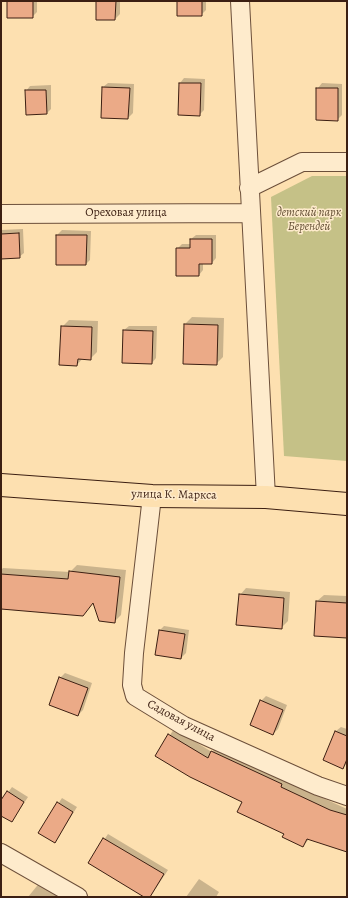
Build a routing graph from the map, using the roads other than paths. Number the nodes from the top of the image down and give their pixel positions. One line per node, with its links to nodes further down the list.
1 (240, 1): 3 (street)
2 (347, 162): 3 (street)
3 (249, 188): 4 (street)
4 (251, 213): 5 (street, Ореховая улица); 8 (street)
5 (1, 214)
6 (1, 485): 7 (main road, улица К. Маркса)
7 (152, 496): 8 (main road, улица К. Маркса); 10 (street, Садовая улица)
8 (266, 497): 9 (main road, улица К. Маркса)
9 (347, 504)
10 (347, 796)
11 (1, 853): 12 (street)
12 (78, 897)

